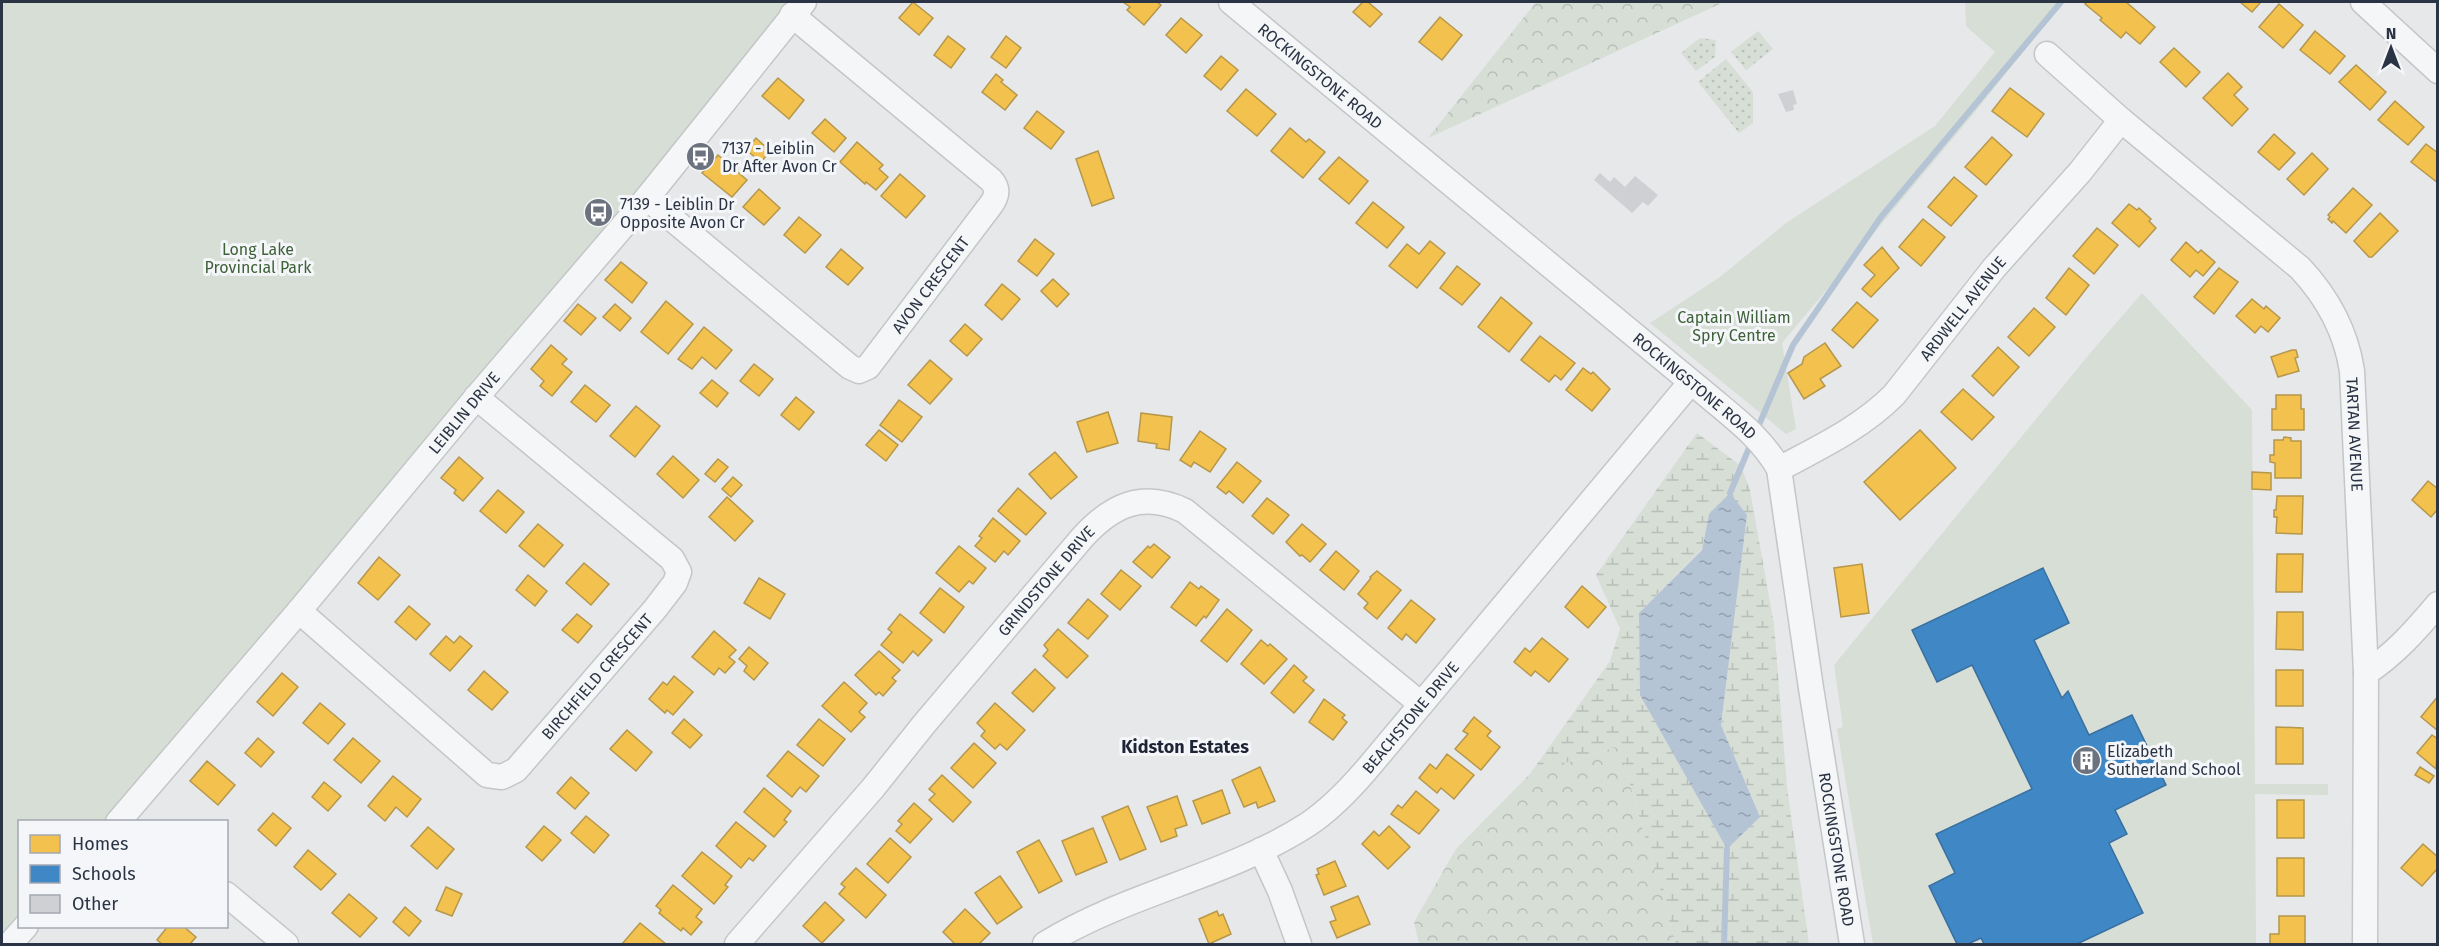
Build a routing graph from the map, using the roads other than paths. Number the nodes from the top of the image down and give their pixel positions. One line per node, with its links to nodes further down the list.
1 (1231, 2): 8 (street, ROCKINGSTONE ROAD)
2 (2362, 2): 5 (street)
3 (798, 8): 7 (street, LEIBLIN DRIVE); 7 (street, AVON CRESCENT)
4 (2047, 54): 6 (street, TARTAN AVENUE)
5 (2438, 71)
6 (2121, 120): 10 (street, ARDWELL AVENUE); 13 (street, TARTAN AVENUE)
7 (647, 198): 9 (street, LEIBLIN DRIVE)
8 (1691, 382): 10 (street, ROCKINGSTONE ROAD); 14 (street, BEACHSTONE DRIVE)
9 (476, 397): 12 (street, LEIBLIN DRIVE); 12 (street, BIRCHFIELD CRESCENT)
10 (1779, 469): 24 (street, ROCKINGSTONE ROAD)
11 (2438, 604): 13 (street)
12 (299, 611): 15 (street, LEIBLIN DRIVE)
13 (2366, 673): 25 (street, TARTAN AVENUE)
14 (1420, 704): 16 (street, BEACHSTONE DRIVE); 21 (street, GRINDSTONE DRIVE)
15 (129, 818)
16 (1261, 850): 22 (street, BEACHSTONE DRIVE); 23 (street)
17 (228, 896): 20 (street)
18 (25, 928): 19 (street)
19 (10, 945)
20 (286, 945)
21 (737, 945)
22 (1045, 945)
23 (1299, 945)
24 (1852, 945)
25 (2365, 945)

